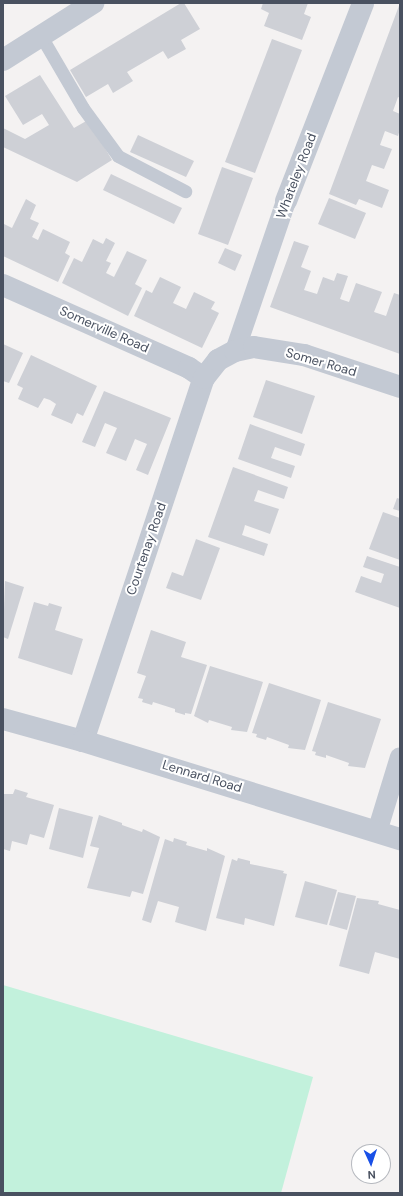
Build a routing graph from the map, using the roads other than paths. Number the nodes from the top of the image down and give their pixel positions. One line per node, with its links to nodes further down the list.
1 (93, 3): 3 (street)
2 (363, 3): 6 (street, Whateley Road)
3 (41, 36): 4 (street); 5 (lane)
4 (3, 60)
5 (185, 191)
6 (286, 201): 8 (street, Whateley Road)
7 (3, 285): 9 (street, Somerville Road)
8 (227, 356): 9 (street, Courtenay Road); 10 (street, Somer Road)
9 (204, 378): 12 (street, Courtenay Road)
10 (400, 387)
11 (3, 719): 12 (street, Lennard Road)
12 (83, 741): 14 (street, Lennard Road)
13 (400, 757): 14 (street)
14 (377, 832): 15 (street, Lennard Road)
15 (400, 839)

